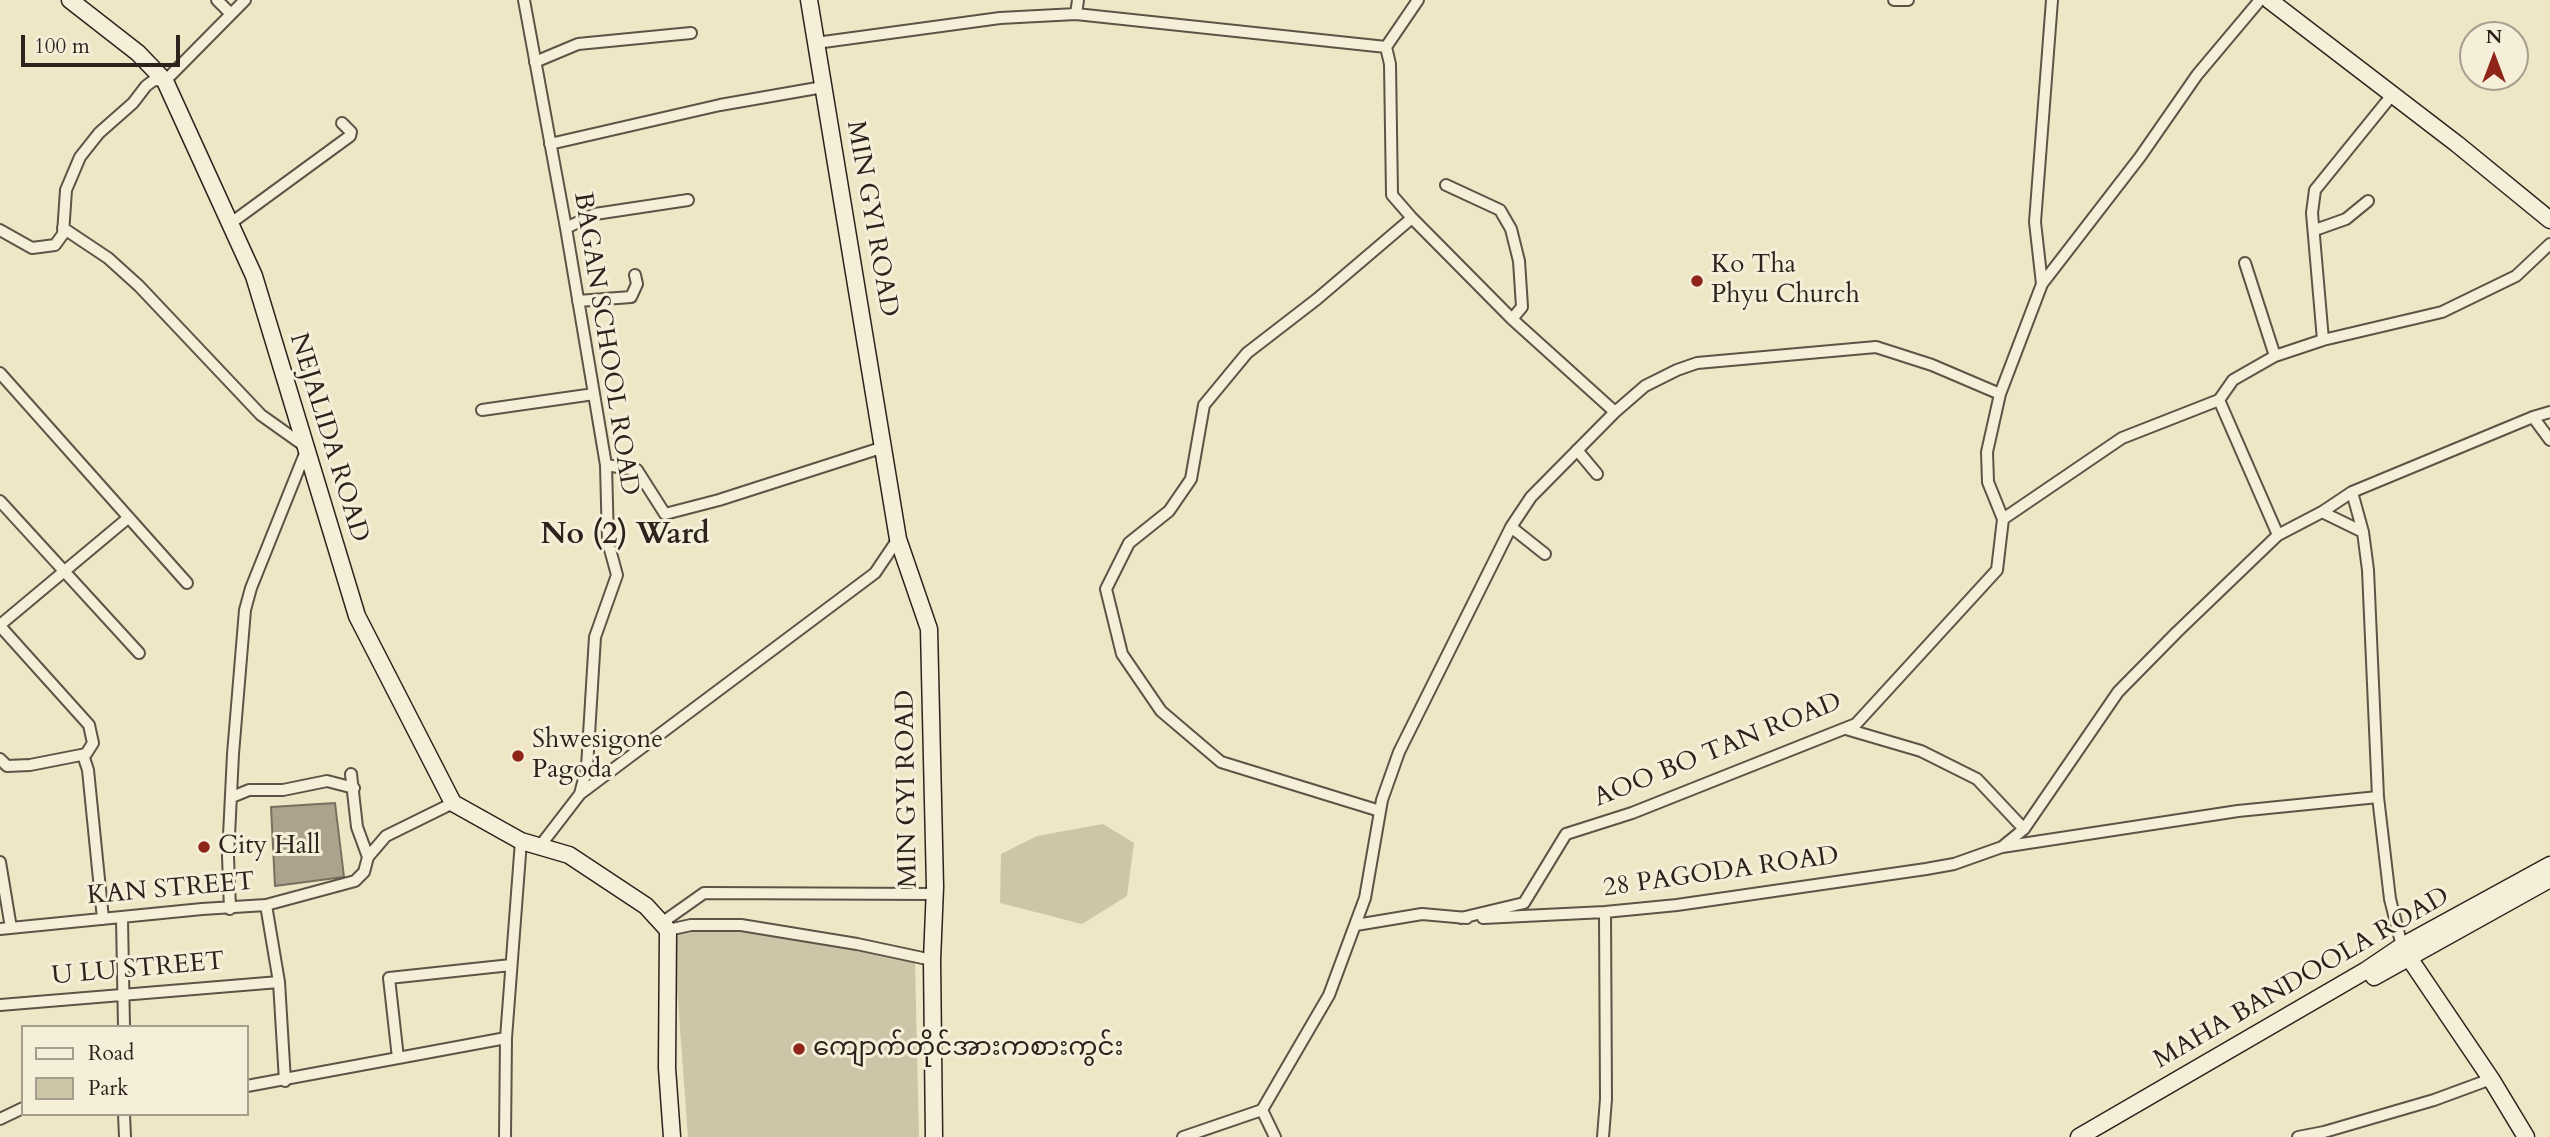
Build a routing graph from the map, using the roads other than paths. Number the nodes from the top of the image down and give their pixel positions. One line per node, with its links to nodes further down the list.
1 (70, 0): 19 (main road, NEJALIDA ROAD)
2 (217, 0): 13 (street)
3 (244, 0): 13 (street)
4 (524, 0): 18 (street, BAGAN SCHOOL ROAD)
5 (809, 0): 16 (main road, MIN GYI ROAD)
6 (1078, 0): 14 (street)
7 (1418, 0): 17 (street)
8 (1894, 0): 9 (street)
9 (1908, 0)
10 (2052, 0): 37 (street)
11 (2260, 0): 37 (street)
12 (2269, 0): 21 (main road)
13 (231, 14): 19 (street)
14 (1076, 14): 16 (street); 17 (street)
15 (691, 33): 18 (street)
16 (816, 43): 20 (main road, MIN GYI ROAD)
17 (1386, 47): 27 (street)
18 (535, 62): 23 (street, BAGAN SCHOOL ROAD)
19 (165, 81): 29 (main road, NEJALIDA ROAD); 30 (street)
20 (823, 87): 23 (street); 52 (main road, MIN GYI ROAD)
21 (2392, 95): 28 (main road); 33 (street)
22 (342, 123): 29 (street)
23 (550, 144): 31 (street, BAGAN SCHOOL ROAD)
24 (1446, 185): 39 (street)
25 (688, 200): 31 (street)
26 (2368, 201): 33 (street)
27 (1412, 218): 39 (street); 80 (street)
28 (2550, 220)
29 (231, 223): 53 (main road, NEJALIDA ROAD)
30 (63, 228): 32 (street); 53 (street)
31 (566, 228): 38 (street, BAGAN SCHOOL ROAD)
32 (0, 230)
33 (2315, 230): 40 (street)
34 (2550, 244): 40 (street)
35 (2245, 263): 41 (street)
36 (635, 275): 38 (street)
37 (2042, 284): 45 (street, AOO BO TAN ROAD)
38 (578, 301): 44 (street, BAGAN SCHOOL ROAD)
39 (1512, 319): 48 (street)
40 (2323, 340): 41 (street)
41 (2275, 356): 46 (street)
42 (0, 373): 43 (street)
43 (5, 387): 60 (street)
44 (594, 394): 47 (street); 55 (street, BAGAN SCHOOL ROAD)
45 (2000, 394): 48 (street); 61 (street, AOO BO TAN ROAD)
46 (2218, 400): 61 (street); 64 (street)
47 (482, 410)
48 (1615, 412): 54 (street)
49 (2550, 412): 50 (street)
50 (2533, 417): 51 (street); 57 (street)
51 (2550, 440)
52 (884, 447): 55 (street); 65 (main road, MIN GYI ROAD)
53 (306, 449): 77 (street); 79 (main road, NEJALIDA ROAD)
54 (1577, 450): 56 (street); 62 (street)
55 (606, 465): 76 (street, BAGAN SCHOOL ROAD)
56 (1597, 474)
57 (2352, 492): 59 (street); 63 (street)
58 (0, 500): 67 (street)
59 (2322, 512): 63 (street); 64 (street)
60 (128, 519): 67 (street); 68 (street)
61 (2003, 519): 71 (street, AOO BO TAN ROAD)
62 (1511, 527): 66 (street); 80 (street)
63 (2363, 532): 78 (street)
64 (2278, 535): 81 (street)
65 (898, 539): 76 (street); 89 (main road, MIN GYI ROAD)
66 (1545, 554)
67 (64, 571): 69 (street); 70 (street)
68 (187, 583)
69 (0, 626): 72 (street)
70 (139, 653)
71 (1846, 729): 81 (street); 94 (street, AOO BO TAN ROAD)
72 (83, 755): 73 (street); 95 (street)
73 (0, 759)
74 (351, 774): 75 (street)
75 (354, 788): 77 (street); 85 (street)
76 (580, 794): 83 (street, BAGAN SCHOOL ROAD)
77 (232, 797): 91 (street)
78 (2378, 797): 84 (street, 28 PAGODA ROAD); 99 (street)
79 (453, 803): 82 (main road); 85 (street, KAN STREET)
80 (1380, 811): 96 (street)
81 (2024, 828): 84 (street)
82 (520, 842): 83 (main road); 101 (street)
83 (540, 846): 97 (main road)
84 (2002, 847): 92 (street, 28 PAGODA ROAD)
85 (369, 857): 90 (street, KAN STREET)
86 (0, 862): 98 (street)
87 (2550, 865): 99 (main road, MAHA BANDOOLA ROAD)
88 (2550, 879): 99 (main road, MAHA BANDOOLA ROAD)
89 (935, 894): 97 (street); 100 (main road, MIN GYI ROAD)
90 (266, 905): 91 (street, KAN STREET); 102 (street)
91 (230, 909): 93 (street, KAN STREET)
92 (1605, 912): 94 (street, 28 PAGODA ROAD); 121 (street)
93 (122, 918): 95 (street, KAN STREET); 103 (street)
94 (1461, 918): 96 (street, 28 PAGODA ROAD)
95 (103, 919): 98 (street, KAN STREET)
96 (1356, 925): 112 (street)
97 (665, 926): 100 (street); 117 (main road)
98 (5, 928)
99 (2405, 951): 108 (main road); 122 (main road, MAHA BANDOOLA ROAD); 123 (main road, MAHA BANDOOLA ROAD)
100 (932, 960): 118 (main road, MIN GYI ROAD)
101 (511, 965): 106 (street); 107 (street)
102 (279, 982): 103 (street, U LU STREET); 109 (street)
103 (123, 993): 104 (street, U LU STREET); 105 (street)
104 (0, 1005)
105 (124, 1025)
106 (506, 1038): 107 (street); 116 (street)
107 (398, 1058): 109 (street)
108 (2491, 1079): 124 (street); 125 (main road)
109 (285, 1081): 110 (street)
110 (248, 1086)
111 (21, 1109): 114 (street)
112 (1262, 1110): 119 (street); 120 (street)
113 (124, 1116): 115 (street)
114 (0, 1119)
115 (125, 1137)
116 (505, 1137)
117 (672, 1137)
118 (934, 1137)
119 (1184, 1137)
120 (1275, 1137)
121 (1603, 1137)
122 (2079, 1137)
123 (2100, 1137)
124 (2298, 1137)
125 (2526, 1137)

